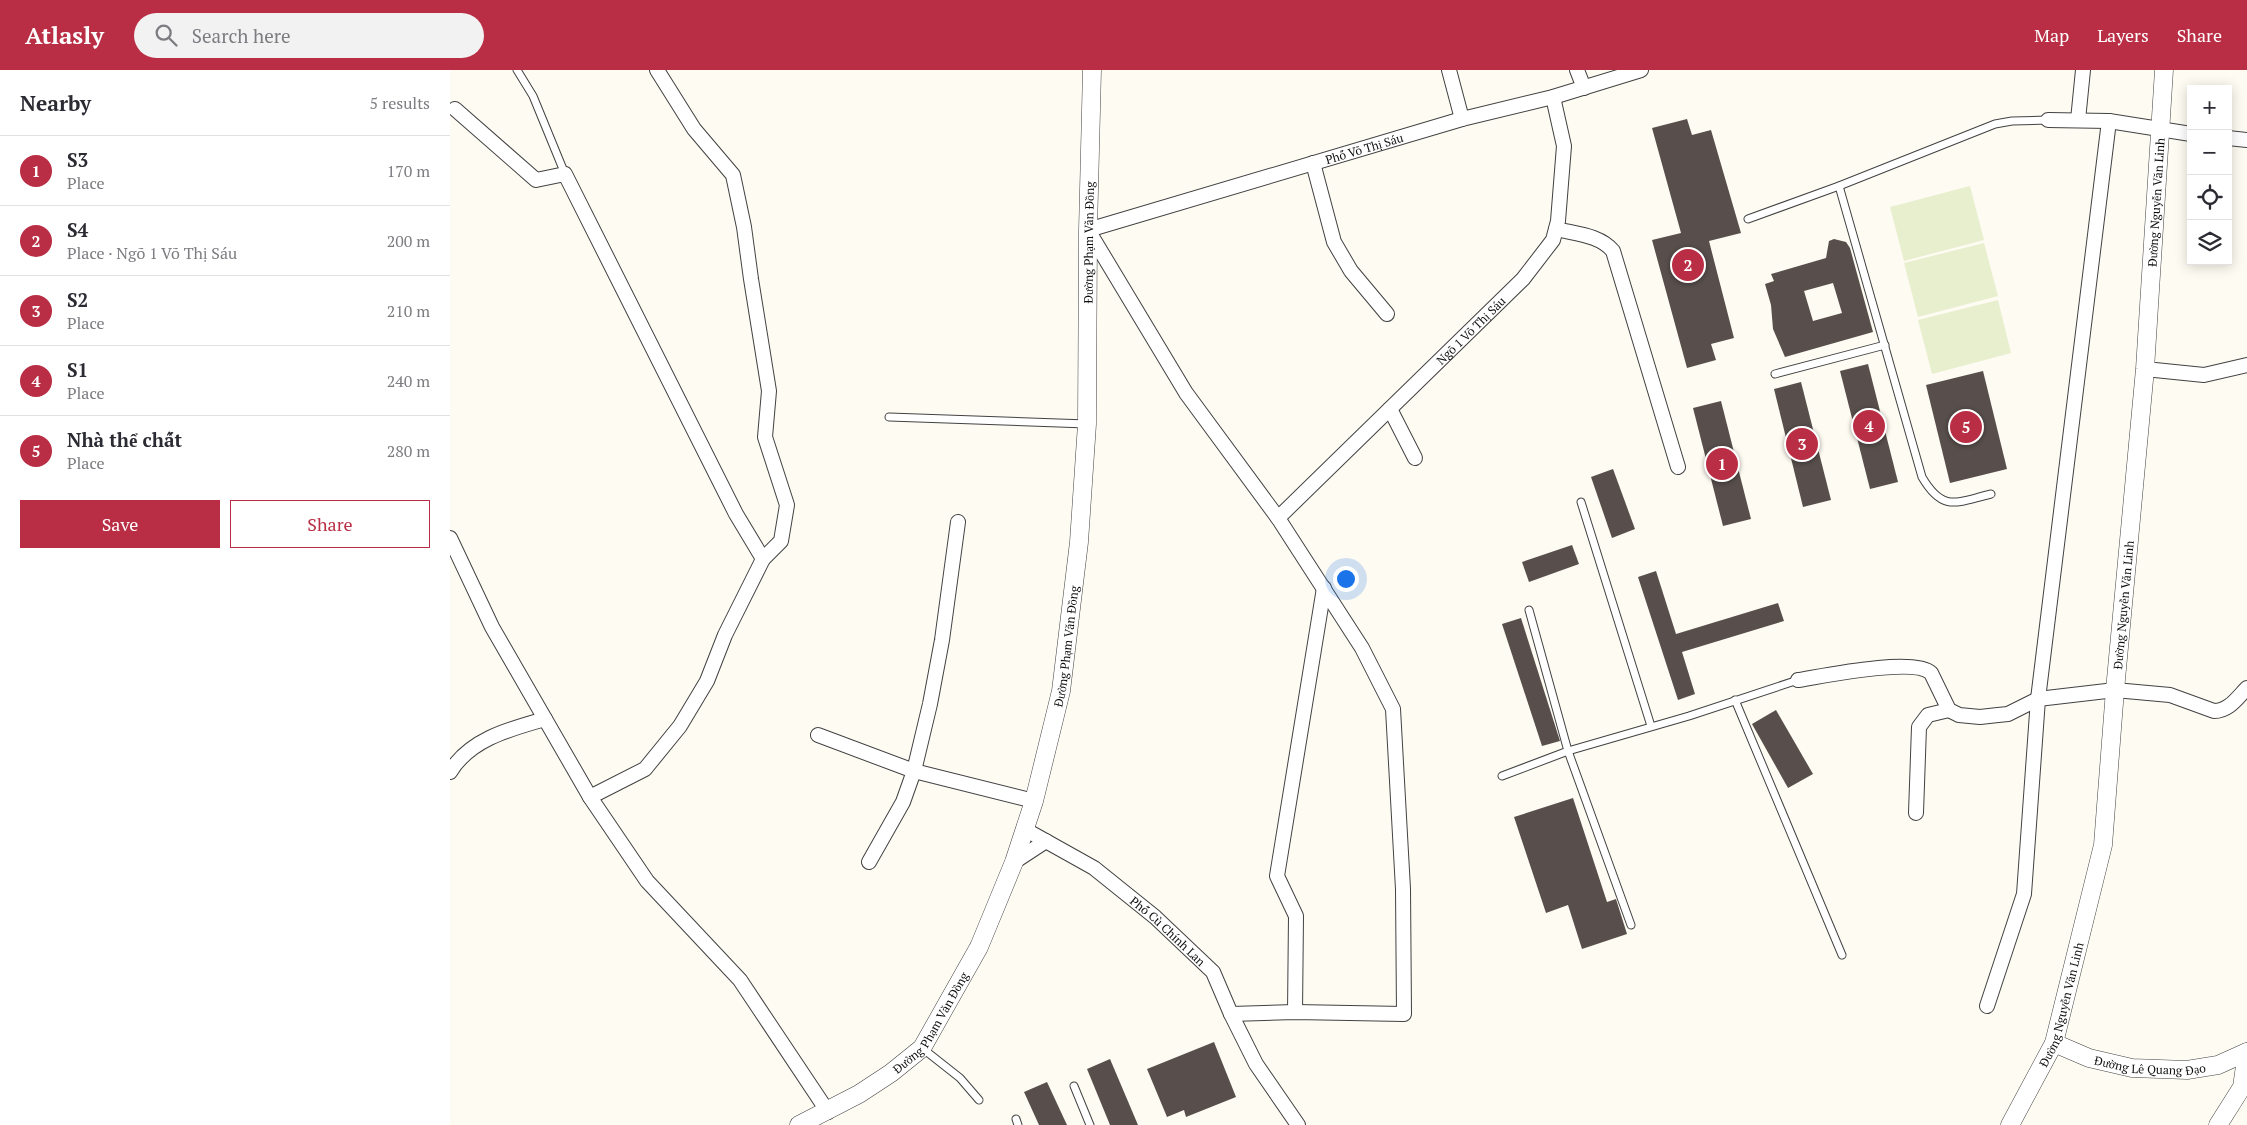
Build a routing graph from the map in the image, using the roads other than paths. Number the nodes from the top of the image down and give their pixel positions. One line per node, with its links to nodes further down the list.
1 (517, 70): 21 (lane)
2 (657, 70): 41 (street)
3 (1092, 70): 25 (street, Đường Phạm Văn Đồng)
4 (1450, 70): 12 (street)
5 (1577, 70): 9 (street)
6 (1642, 70): 9 (street, Phố Võ Thị Sáu)
7 (2083, 70): 14 (street)
8 (2164, 70): 16 (street, Đường Nguyễn Văn Linh)
9 (1584, 88): 10 (street, Phố Võ Thị Sáu)
10 (1552, 97): 12 (street, Phố Võ Thị Sáu); 24 (street, Ngõ 1 Võ Thị Sáu)
11 (455, 109): 21 (street)
12 (1462, 119): 20 (street, Phố Võ Thị Sáu)
13 (2048, 120): 14 (street); 22 (lane)
14 (2078, 120): 15 (street)
15 (2109, 122): 16 (street); 47 (street)
16 (2162, 131): 17 (street); 29 (street, Đường Nguyễn Văn Linh)
17 (2187, 134)
18 (2232, 138): 19 (street)
19 (2247, 140)
20 (1313, 163): 25 (street, Phố Võ Thị Sáu); 26 (street)
21 (565, 174): 41 (street)
22 (1840, 186): 23 (lane); 27 (lane)
23 (1748, 219)
24 (1556, 229): 31 (street, Ngõ 1 Võ Thị Sáu); 35 (street)
25 (1088, 230): 33 (street, Đường Phạm Văn Đồng); 38 (street)
26 (1387, 314)
27 (1885, 345): 30 (lane); 36 (lane)
28 (2247, 365): 29 (street)
29 (2145, 369): 46 (street, Đường Nguyễn Văn Linh)
30 (1775, 374)
31 (1390, 409): 34 (street); 38 (street, Ngõ 1 Võ Thị Sáu)
32 (889, 417): 33 (lane)
33 (1087, 424): 58 (street, Đường Phạm Văn Đồng)
34 (1415, 458)
35 (1678, 467)
36 (1991, 494)
37 (1581, 502): 51 (lane)
38 (1278, 518): 42 (street)
39 (958, 522): 54 (street)
40 (450, 538): 50 (street)
41 (762, 559): 57 (street)
42 (1324, 588): 67 (street); 67 (street)
43 (1529, 610): 53 (lane)
44 (1798, 680): 48 (lane); 49 (street)
45 (2247, 688): 46 (street)
46 (2115, 690): 47 (street); 69 (street, Đường Nguyễn Văn Linh)
47 (2038, 699): 49 (street); 66 (street)
48 (1735, 700): 51 (lane); 65 (lane)
49 (1948, 710): 59 (street)
50 (545, 719): 55 (street); 57 (street)
51 (1651, 726): 53 (lane)
52 (818, 735): 54 (street)
53 (1568, 751): 56 (lane); 64 (lane)
54 (914, 771): 58 (street); 62 (street)
55 (450, 772)
56 (1502, 776)
57 (590, 797): 74 (street)
58 (1034, 801): 60 (street, Đường Phạm Văn Đồng)
59 (1916, 813)
60 (1026, 830): 61 (street, Phố Cù Chính Lan); 63 (street, Đường Phạm Văn Đồng)
61 (1046, 841): 63 (street); 68 (street, Phố Cù Chính Lan)
62 (869, 862)
63 (1014, 862): 70 (street, Đường Phạm Văn Đồng)
64 (1631, 925)
65 (1842, 955)
66 (1987, 1006)
67 (1295, 1012): 68 (street)
68 (1231, 1014): 77 (street, Phố Cù Chính Lan)
69 (2054, 1043): 71 (street, Đường Lê Quang Đạo); 78 (street, Đường Nguyễn Văn Linh)
70 (922, 1048): 73 (lane); 74 (street, Đường Phạm Văn Đồng)
71 (2247, 1052): 79 (street)
72 (1074, 1086): 76 (lane)
73 (979, 1100)
74 (828, 1112): 75 (street, Đường Phạm Văn Đồng)
75 (799, 1125)
76 (1090, 1125)
77 (1298, 1125)
78 (2010, 1125)
79 (2218, 1125)

